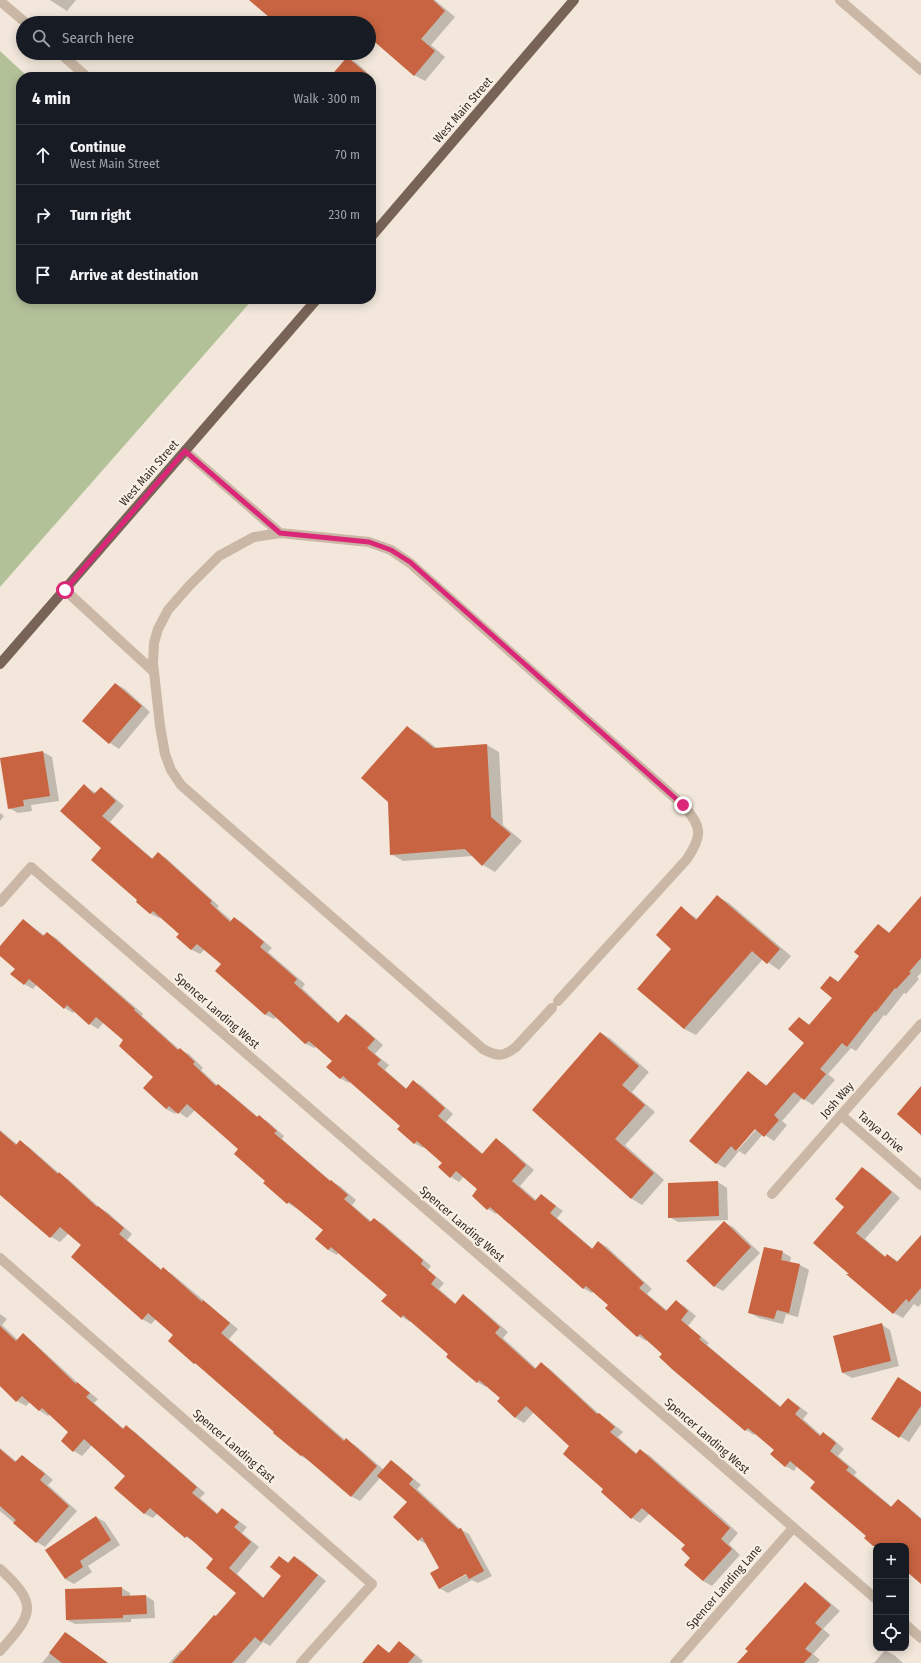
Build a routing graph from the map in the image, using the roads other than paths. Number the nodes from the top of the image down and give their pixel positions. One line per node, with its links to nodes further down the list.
1 (574, 0): 8 (main road, West Main Street)
2 (840, 0): 6 (street)
3 (0, 1): 4 (street)
4 (18, 16)
5 (68, 60): 7 (street)
6 (921, 70)
7 (81, 72)
8 (376, 231)
9 (313, 304): 10 (main road, West Main Street)
10 (185, 451): 11 (street); 12 (main road, West Main Street)
11 (280, 533): 14 (street); 14 (street)
12 (65, 590): 13 (main road, West Main Street); 14 (street)
13 (0, 664)
14 (153, 671)
15 (0, 902): 21 (street, Spencer Landing West)
16 (921, 1024): 17 (street, Josh Way)
17 (841, 1115): 18 (street, Tanya Drive); 19 (street, Josh Way)
18 (921, 1185)
19 (772, 1194)
20 (0, 1258): 27 (street, Spencer Landing East)
21 (793, 1528): 23 (street, Spencer Landing West); 28 (street, Spencer Landing Lane)
22 (0, 1570): 26 (street)
23 (873, 1596)
24 (909, 1628): 25 (street)
25 (921, 1638)
26 (0, 1651)
27 (301, 1663)
28 (675, 1663)

